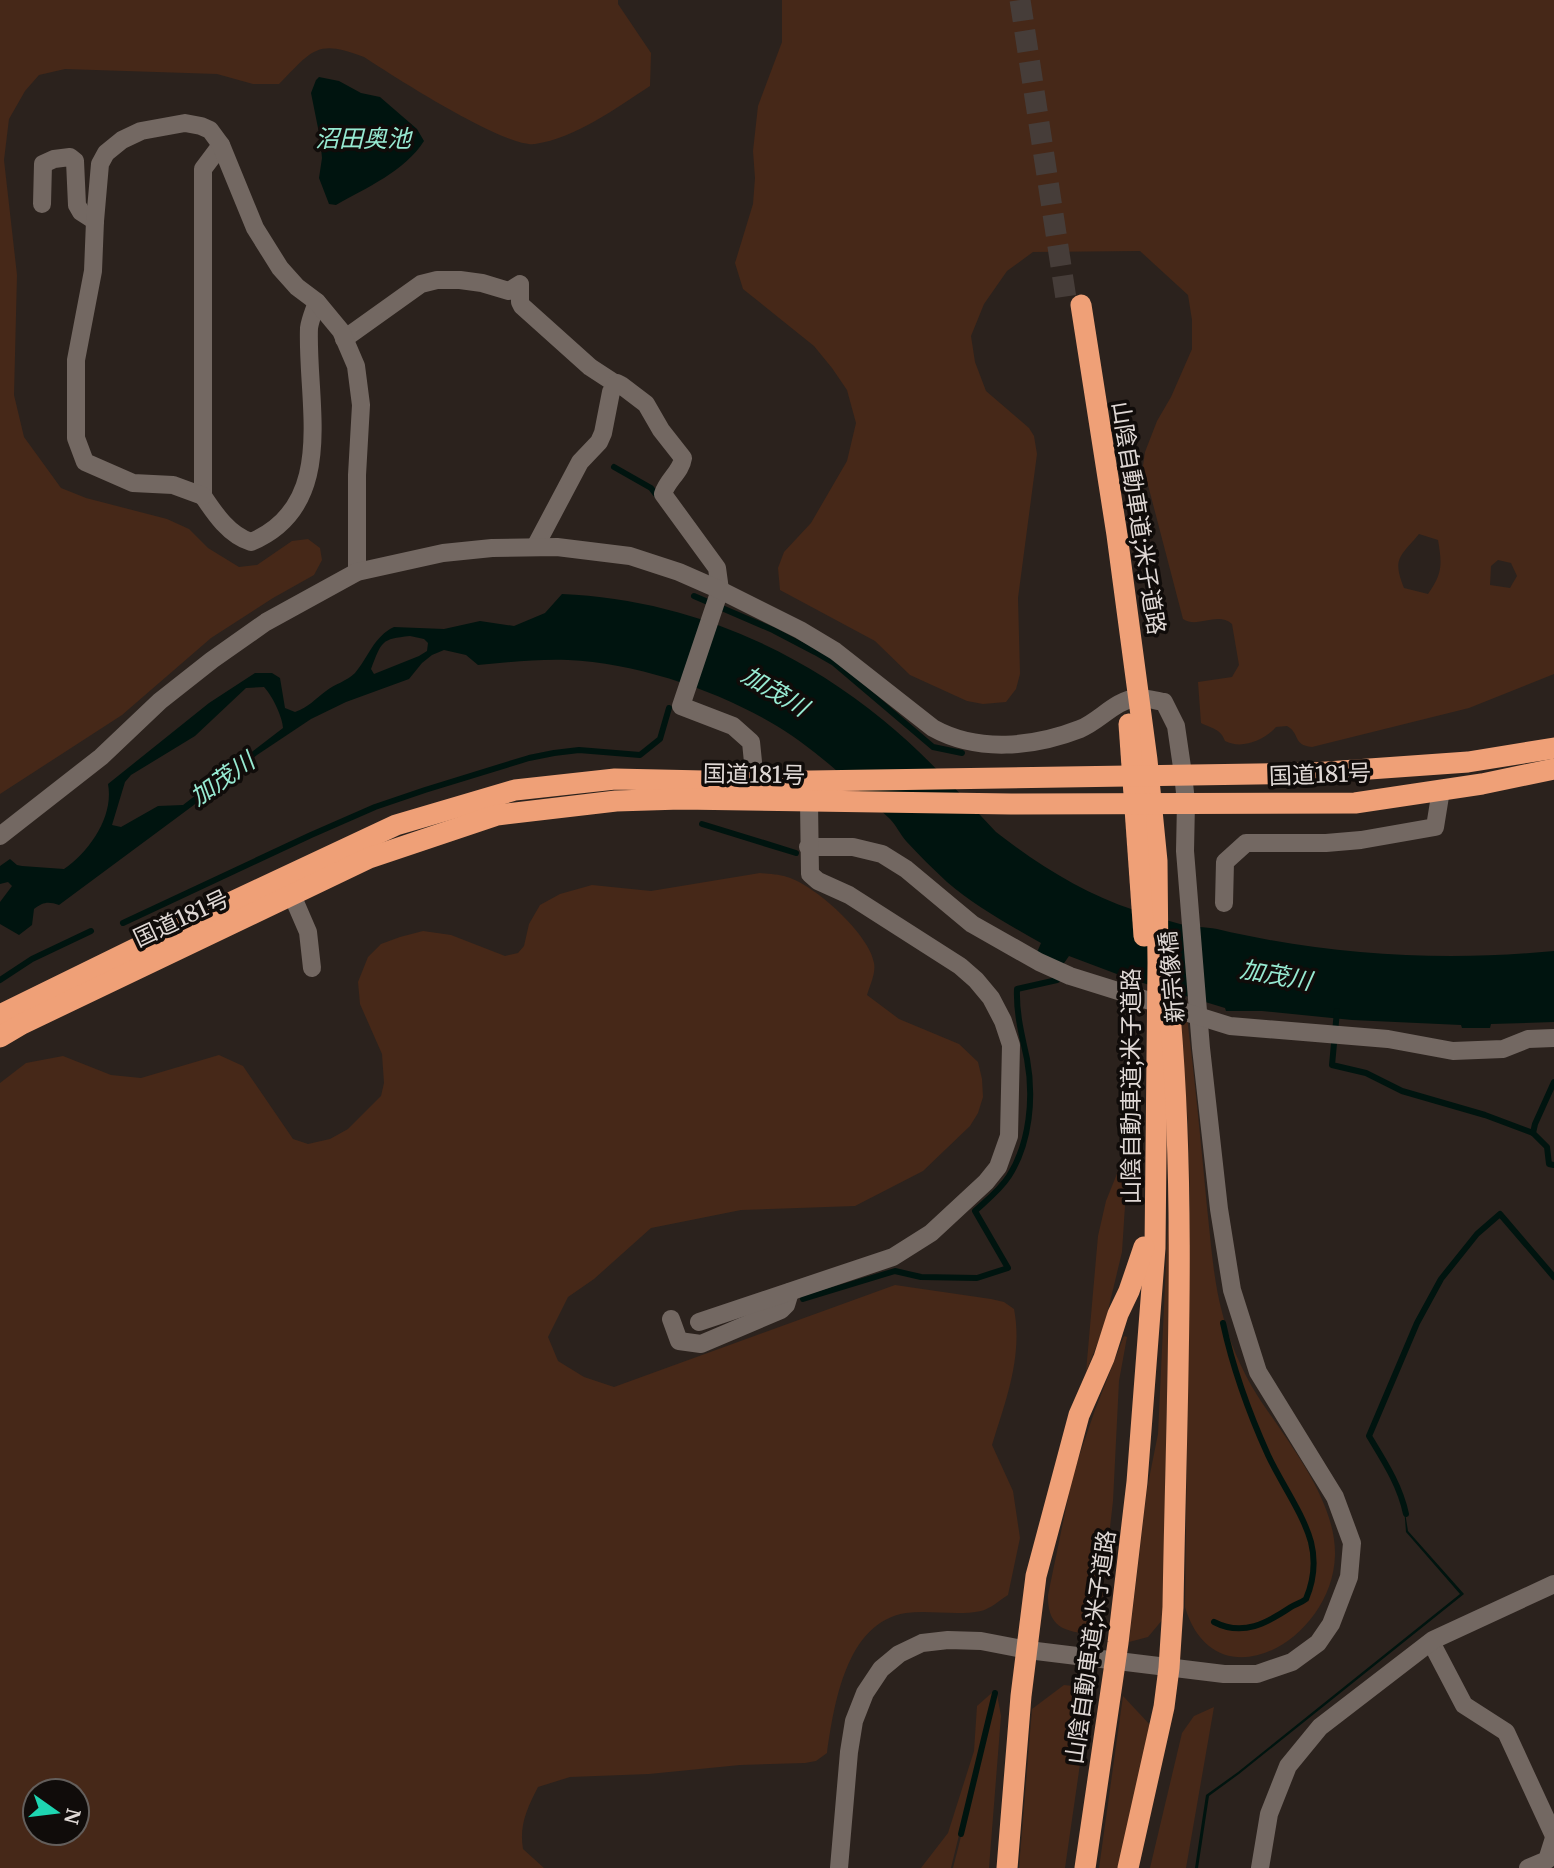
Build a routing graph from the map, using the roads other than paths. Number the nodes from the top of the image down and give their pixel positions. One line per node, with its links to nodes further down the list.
1 (221, 145): 3 (street); 4 (street); 8 (street)
2 (42, 204): 3 (street)
3 (95, 220): 8 (street)
4 (317, 302): 6 (street); 8 (street)
5 (1074, 305): 12 (highway, 山陰自動車道;米子道路)
6 (344, 339): 7 (street); 10 (street)
7 (616, 384): 9 (street); 11 (street)
8 (202, 496)
9 (535, 547): 10 (street); 11 (street)
10 (357, 572): 20 (street)
11 (718, 596): 15 (street, 新宗像橋); 17 (street)
12 (1132, 683): 26 (highway, 山陰自動車道;米子道路); 26 (highway, 山陰自動車道;米子道路)
13 (1554, 748): 15 (highway, 国道181号)
14 (1554, 769): 16 (highway, 国道181号)
15 (1183, 774): 18 (highway, 国道181号); 19 (street, 新宗像橋)
16 (1441, 790): 19 (highway, 国道181号); 23 (street)
17 (748, 791): 18 (highway, 国道181号); 22 (highway, 国道181号); 25 (highway, 国道181号)
18 (814, 795): 19 (highway, 国道181号); 21 (street)
19 (1186, 802): 37 (street, 新宗像橋)
20 (0, 836)
21 (808, 847): 28 (street); 30 (street)
22 (292, 894): 24 (street); 27 (highway, 国道181号)
23 (1224, 903)
24 (312, 968)
25 (0, 1015)
26 (1158, 1018): 29 (highway, 山陰自動車道;米子道路); 34 (highway, 山陰自動車道;米子道路); 37 (highway)
27 (0, 1037)
28 (1554, 1038)
29 (1144, 1247): 34 (highway, 山陰自動車道;米子道路); 36 (highway)
30 (790, 1292): 31 (street); 32 (street)
31 (671, 1319)
32 (699, 1322)
33 (1554, 1584): 35 (street)
34 (1114, 1642): 38 (highway, 山陰自動車道;米子道路)
35 (1431, 1642): 39 (street); 45 (street)
36 (1028, 1650): 37 (street, 新宗像橋); 40 (street, 新宗像橋); 41 (highway)
37 (1169, 1668): 44 (highway)
38 (1106, 1694): 42 (highway, 山陰自動車道;米子道路); 43 (highway, 山陰自動車道;米子道路)
39 (1554, 1837): 46 (street)
40 (839, 1868)
41 (1007, 1868)
42 (1075, 1868)
43 (1086, 1868)
44 (1128, 1868)
45 (1260, 1868)
46 (1528, 1868)

